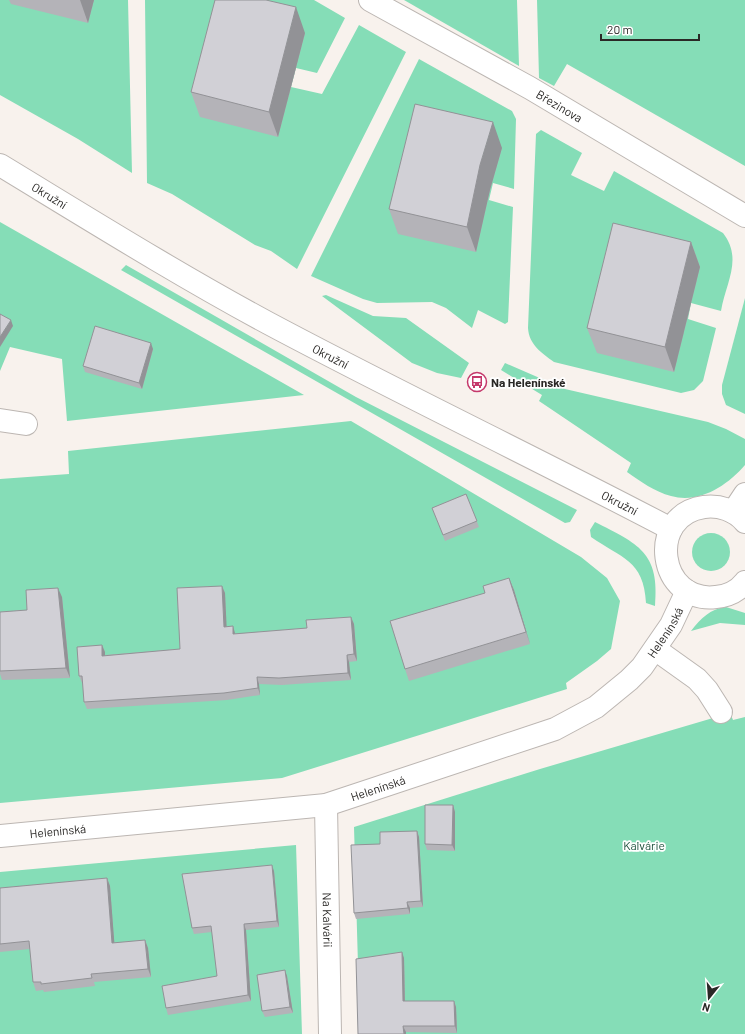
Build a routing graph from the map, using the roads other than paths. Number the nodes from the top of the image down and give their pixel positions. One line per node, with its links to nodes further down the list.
1 (370, 0): 3 (street, Březinova)
2 (0, 166): 8 (street, Okružní)
3 (745, 216)
4 (0, 420): 5 (street)
5 (26, 424)
6 (745, 494): 7 (street)
7 (739, 517): 8 (street)
8 (671, 529): 10 (street)
9 (745, 582): 10 (street)
10 (688, 591): 11 (street, Helenínská)
11 (655, 649): 12 (street); 13 (street, Helenínská)
12 (721, 712)
13 (326, 805): 14 (street, Helenínská); 15 (street, Na Kalvárii)
14 (0, 836)
15 (330, 1034)

